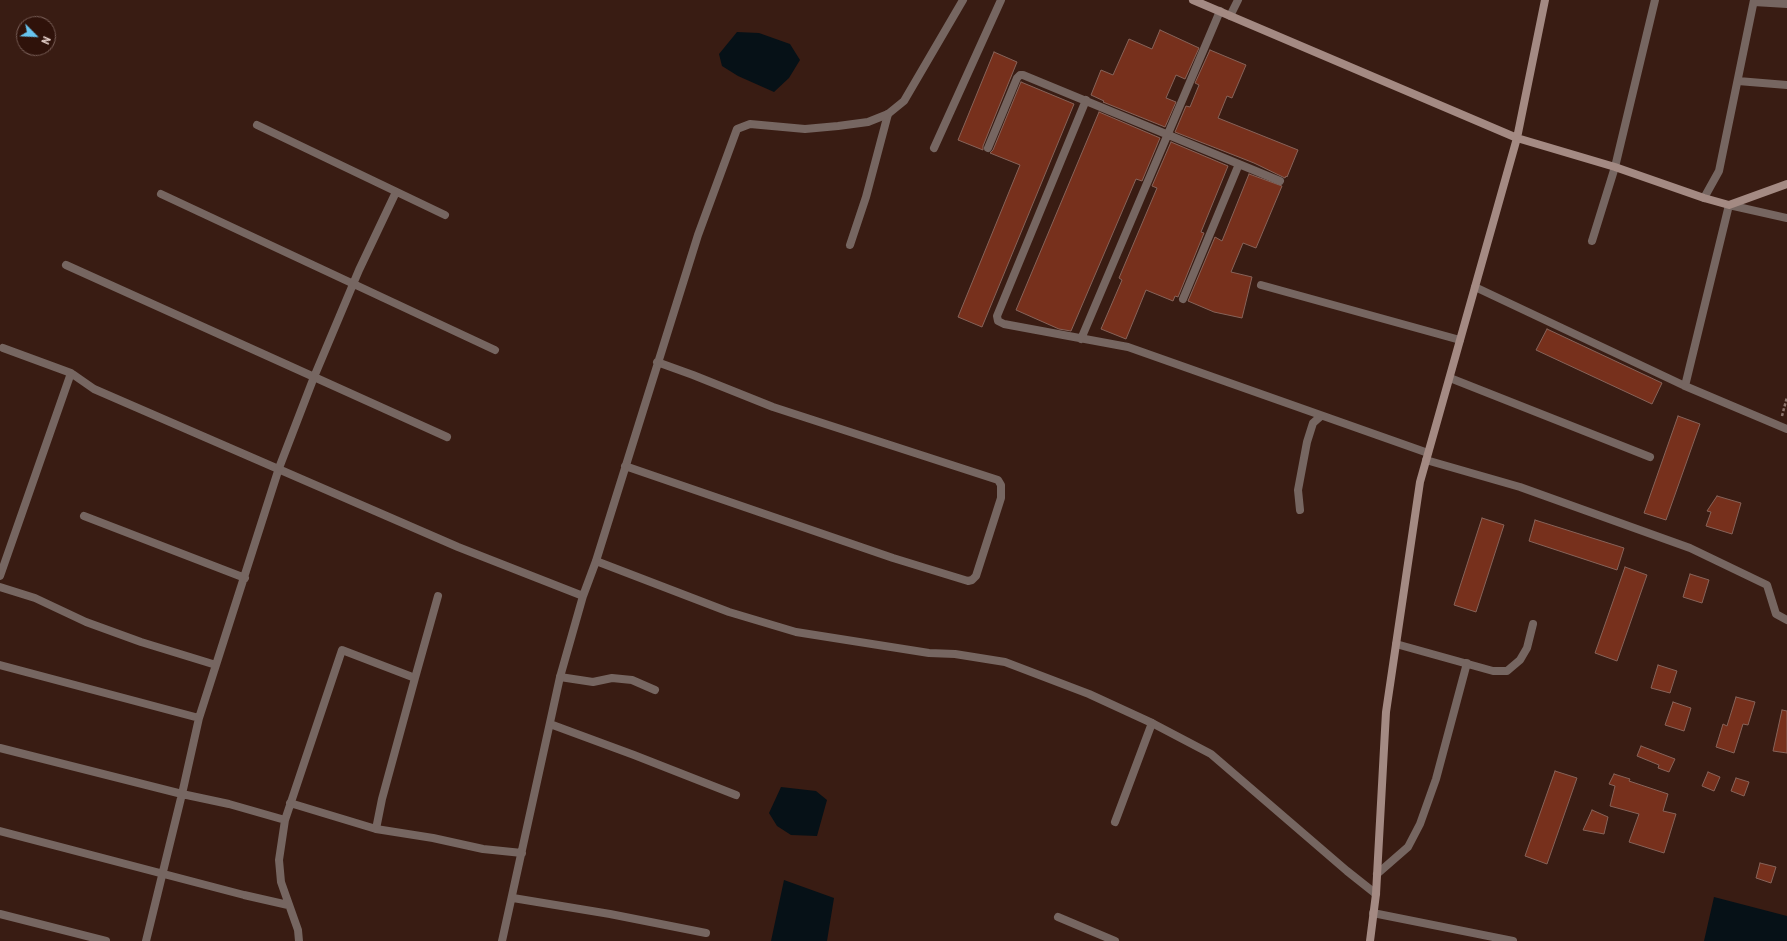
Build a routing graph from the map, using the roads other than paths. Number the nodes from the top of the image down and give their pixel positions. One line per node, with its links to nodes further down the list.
1 (963, 0): 14 (street)
2 (1000, 0): 18 (street)
3 (1192, 0): 9 (street)
4 (1238, 0): 10 (street)
5 (1545, 0): 17 (street)
6 (1656, 0): 21 (street)
7 (1754, 1): 8 (street); 11 (street)
8 (1787, 4)
9 (1220, 12): 10 (street); 16 (street)
10 (1230, 16): 17 (street)
11 (1738, 81): 12 (street); 26 (street)
12 (1787, 85)
13 (1086, 100): 16 (street); 19 (street); 37 (street)
14 (888, 114): 31 (street); 41 (street)
15 (257, 125): 24 (street)
16 (1168, 134): 20 (street); 37 (street)
17 (1517, 138): 21 (street); 35 (street)
18 (934, 148)
19 (988, 148)
20 (1239, 164): 22 (street); 36 (street)
21 (1615, 167): 26 (street); 30 (street)
22 (1280, 181)
23 (1787, 184): 27 (street)
24 (396, 192): 28 (street); 33 (street)
25 (161, 194): 33 (street)
26 (1704, 198): 27 (street)
27 (1729, 205): 29 (street); 45 (street)
28 (445, 215)
29 (1787, 218)
30 (1592, 241)
31 (850, 245)
32 (66, 265): 43 (street)
33 (353, 284): 40 (street); 43 (street)
34 (1261, 285): 38 (street)
35 (1475, 287): 38 (street); 45 (street)
36 (1182, 299)
37 (1081, 339): 46 (street)
38 (1460, 340): 44 (street)
39 (2, 348): 42 (street)
40 (495, 350)
41 (657, 362): 51 (street); 51 (street)
42 (71, 373): 52 (street); 56 (street)
43 (314, 377): 48 (street); 52 (street)
44 (1450, 378): 49 (street); 50 (street)
45 (1685, 386): 47 (street)
46 (1321, 416): 49 (street); 53 (street)
47 (1783, 427)
48 (447, 436)
49 (1427, 457): 61 (street); 63 (street)
50 (1650, 457)
51 (625, 466): 55 (street)
52 (279, 468): 57 (street); 60 (street)
53 (1300, 510)
54 (84, 516): 57 (street)
55 (596, 561): 60 (street); 71 (street)
56 (0, 576)
57 (245, 578): 66 (street)
58 (0, 587): 66 (street)
59 (438, 596): 68 (street)
60 (583, 596): 67 (street)
61 (1787, 620)
62 (1533, 624): 64 (street)
63 (1396, 644): 64 (street); 83 (street)
64 (1467, 663): 83 (street)
65 (0, 665): 70 (street)
66 (216, 665): 70 (street)
67 (560, 677): 69 (street); 72 (street)
68 (415, 678): 76 (street); 79 (street)
69 (655, 690)
70 (199, 718): 74 (street)
71 (1152, 723): 78 (street); 84 (street)
72 (550, 724): 75 (street); 81 (street)
73 (0, 748): 74 (street)
74 (182, 794): 77 (street); 82 (street)
75 (736, 795)
76 (290, 803): 77 (street); 79 (street)
77 (285, 820): 86 (street)
78 (1115, 822)
79 (376, 829): 81 (street)
80 (0, 831): 82 (street)
81 (522, 853): 85 (street)
82 (163, 872): 86 (street); 92 (street)
83 (1377, 874): 84 (street)
84 (1376, 894): 88 (street)
85 (513, 898): 90 (street); 94 (street)
86 (288, 905): 93 (street)
87 (0, 914): 91 (street)
88 (1373, 914): 96 (street); 97 (street)
89 (1058, 917): 95 (street)
90 (706, 933)
91 (106, 941)
92 (146, 941)
93 (299, 941)
94 (502, 941)
95 (1115, 941)
96 (1370, 941)
97 (1513, 941)

